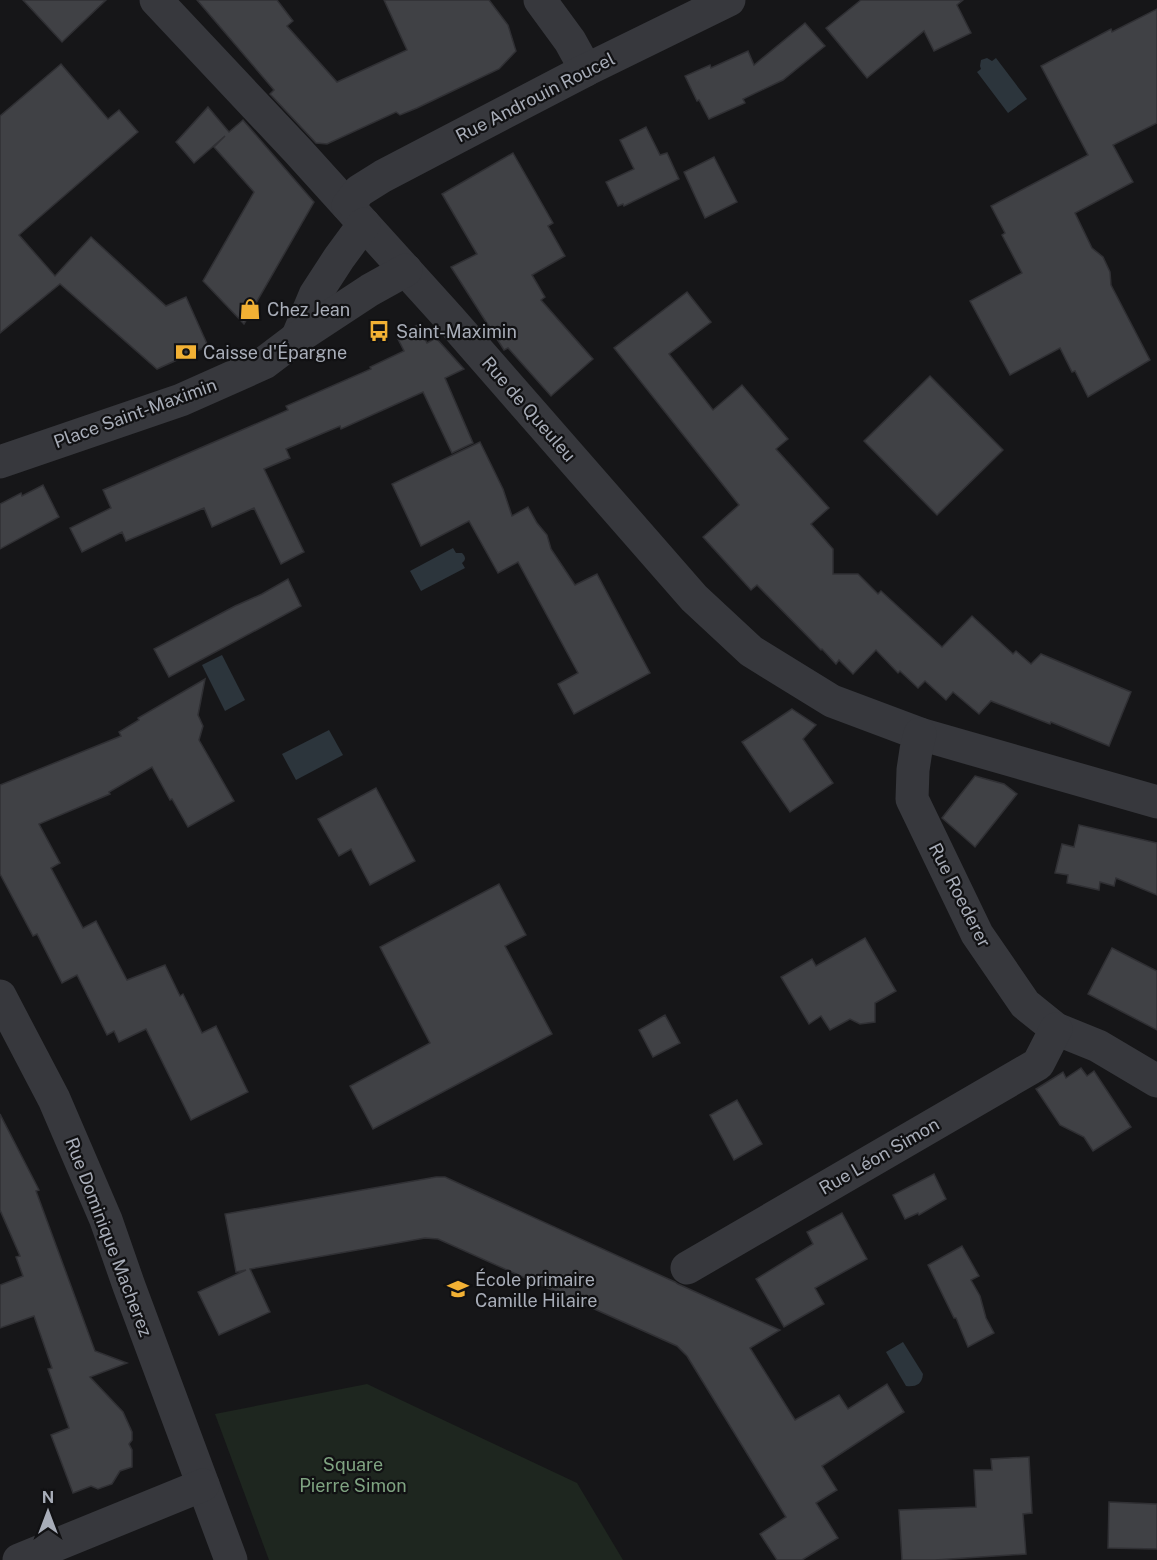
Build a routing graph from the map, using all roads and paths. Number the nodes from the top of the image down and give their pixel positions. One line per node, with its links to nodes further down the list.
1 (156, 0): 5 (street, Rue de Queuleu)
2 (540, 0): 4 (street)
3 (729, 0): 4 (street, Rue Androuin Roucel)
4 (586, 70): 5 (street, Rue Androuin Roucel)
5 (356, 215): 6 (street, Rue de Queuleu); 7 (street)
6 (406, 270): 7 (street, Place Saint-Maximin); 9 (street, Rue de Queuleu)
7 (297, 338): 8 (street, Place Saint-Maximin)
8 (0, 462)
9 (920, 734): 10 (street, Rue de Queuleu); 12 (street, Rue Roederer)
10 (1157, 802)
11 (0, 996): 15 (street, Rue Dominique Macherez)
12 (1056, 1029): 13 (street, Rue Roederer); 14 (street, Rue Léon Simon)
13 (1157, 1081)
14 (687, 1268)
15 (202, 1485): 16 (street); 17 (street, Rue Dominique Macherez)
16 (19, 1560)
17 (231, 1560)

